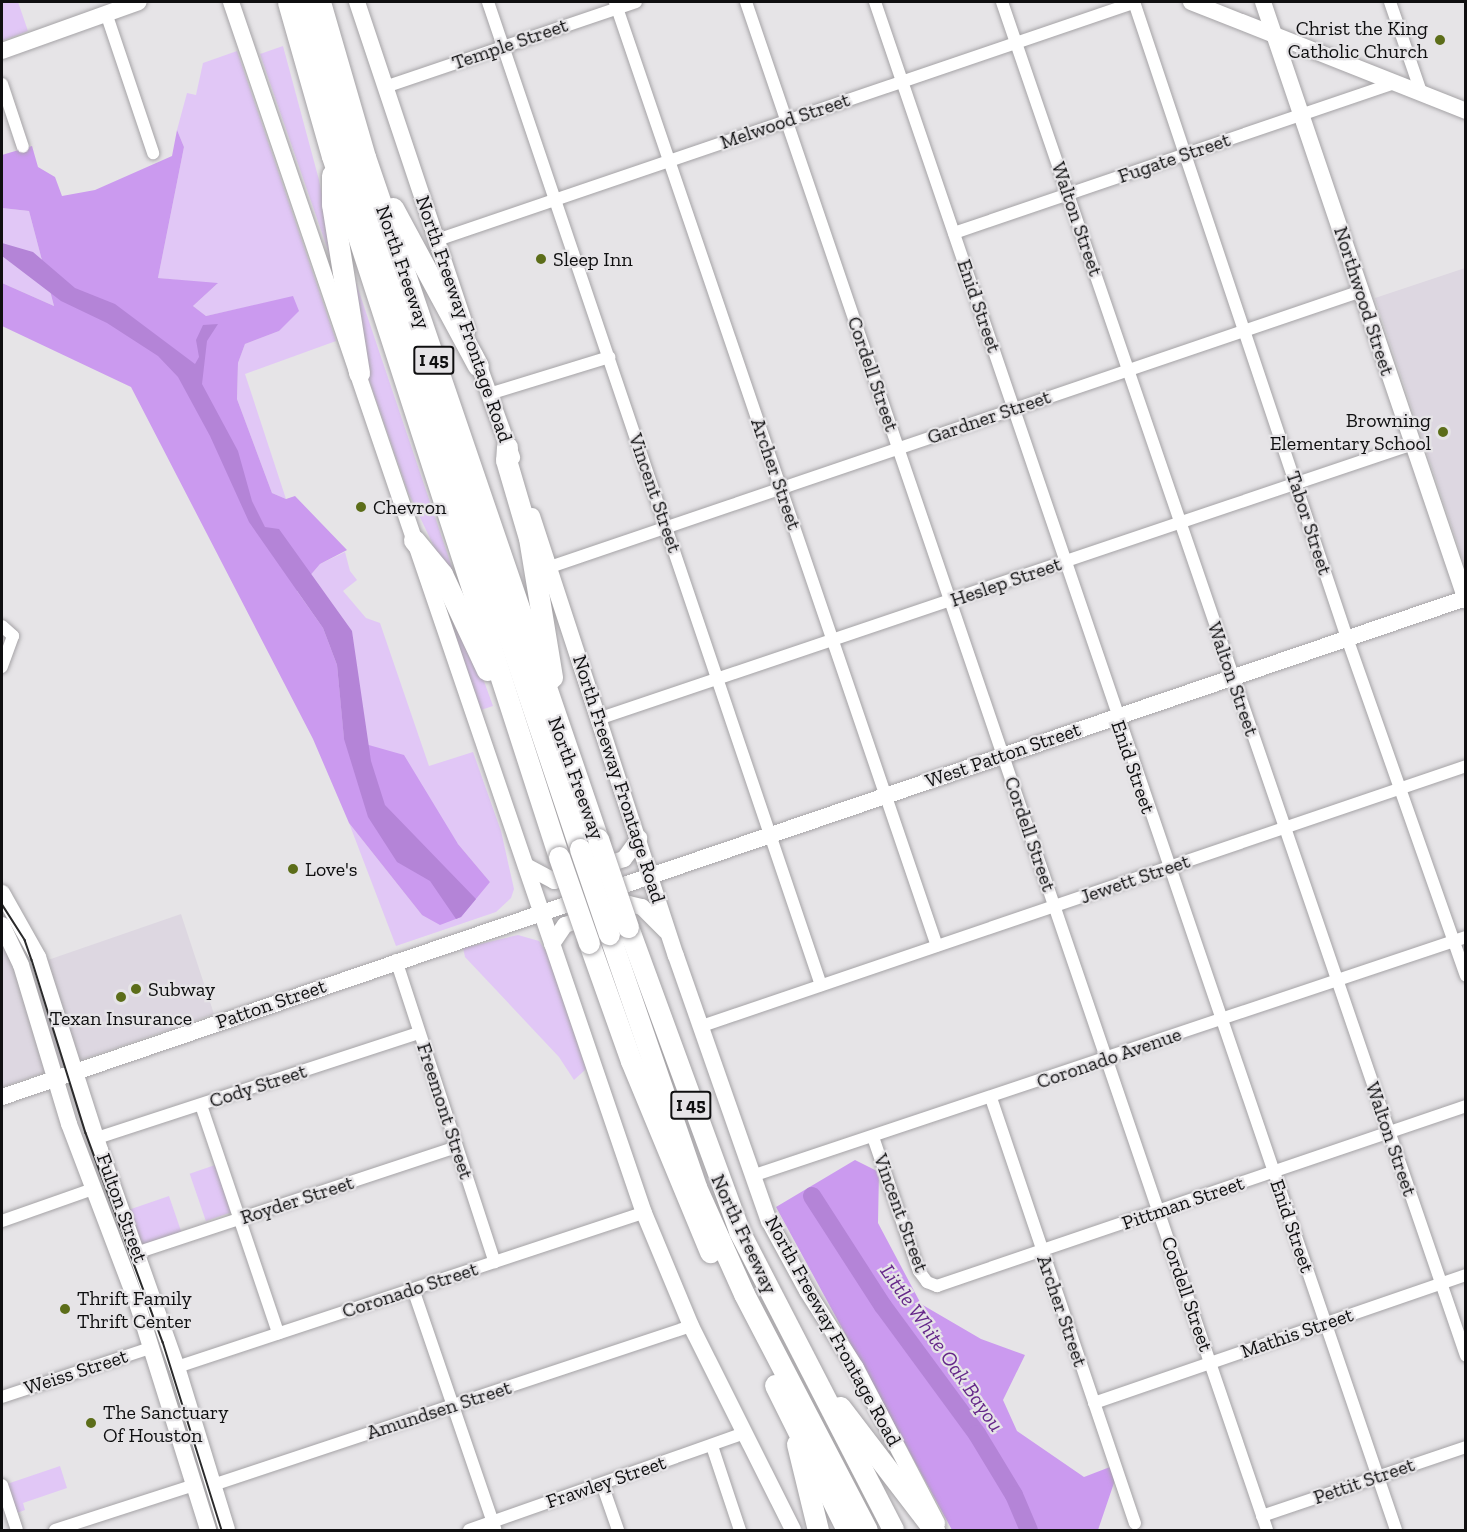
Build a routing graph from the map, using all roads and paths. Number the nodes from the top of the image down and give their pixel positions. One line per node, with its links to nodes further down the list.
1 (140, 2): 17 (main road)
2 (231, 2): 45 (main road)
3 (288, 2): 33 (highway, North Freeway / I 45)
4 (305, 2): 77 (highway, North Freeway)
5 (320, 2): 34 (highway, North Freeway / I 45)
6 (357, 2): 25 (main road, North Freeway Frontage Road)
7 (488, 2): 20 (street, Vincent Street)
8 (636, 2): 16 (street, Temple Street)
9 (746, 2): 29 (street, Cordell Street)
10 (875, 2): 22 (street, Enid Street)
11 (1002, 2): 19 (street, Walton Street)
12 (1134, 2): 19 (street, Melwood Street); 32 (street, Tabor Street)
13 (1191, 2): 18 (main road)
14 (1263, 2): 18 (main road, Northwood Street)
15 (1390, 2): 26 (street)
16 (616, 5): 20 (street, Temple Street); 35 (street, Archer Street)
17 (106, 13): 21 (main road); 31 (street)
18 (1274, 34): 23 (main road); 28 (main road, Northwood Street)
19 (1016, 43): 22 (street, Melwood Street); 36 (street, Walton Street)
20 (504, 46): 25 (street, Temple Street); 37 (street, Vincent Street)
21 (2, 51)
22 (902, 81): 29 (street, Melwood Street); 38 (street, Enid Street)
23 (1394, 83): 26 (main road); 28 (street, Fugate Street)
24 (2, 84): 30 (street)
25 (385, 87): 39 (main road, North Freeway Frontage Road)
26 (1421, 92): 27 (main road)
27 (1466, 111)
28 (1302, 114): 32 (street, Fugate Street); 40 (main road, Northwood Street)
29 (787, 121): 35 (street, Melwood Street); 50 (street, Cordell Street)
30 (23, 147)
31 (153, 153)
32 (1185, 154): 36 (street, Fugate Street); 41 (street, Tabor Street)
33 (332, 156): 45 (highway); 66 (highway, North Freeway / I 45)
34 (365, 157): 43 (highway); 68 (highway, North Freeway / I 45)
35 (669, 161): 37 (street, Melwood Street); 52 (street, Archer Street)
36 (1069, 194): 38 (street, Fugate Street); 44 (street, Walton Street)
37 (556, 200): 39 (street, Melwood Street); 42 (street, Vincent Street)
38 (954, 233): 47 (street, Enid Street)
39 (437, 240): 43 (main road, North Freeway Frontage Road)
40 (1361, 291): 41 (street, Gardner Street); 48 (main road, Northwood Street)
41 (1245, 331): 44 (street, Gardner Street); 51 (street, Tabor Street)
42 (609, 357): 46 (street); 54 (street, Vincent Street)
43 (478, 366): 46 (main road, North Freeway Frontage Road)
44 (1130, 370): 47 (street, Gardner Street); 53 (street, Walton Street)
45 (359, 374): 55 (main road)
46 (489, 394): 49 (main road, North Freeway Frontage Road)
47 (1013, 409): 50 (street, Gardner Street); 56 (street, Enid Street)
48 (1413, 444): 51 (street, Heslep Street); 58 (main road, Northwood Street)
49 (507, 447): 57 (main road, North Freeway Frontage Road); 68 (highway)
50 (898, 448): 52 (street, Gardner Street); 59 (street, Cordell Street)
51 (1295, 483): 53 (street, Heslep Street); 61 (street, Tabor Street)
52 (781, 489): 54 (street, Gardner Street); 62 (street, Archer Street)
53 (1179, 523): 56 (street, Heslep Street); 64 (street, Walton Street)
54 (667, 528): 57 (street, Gardner Street); 65 (street, Vincent Street)
55 (414, 540): 66 (highway); 78 (main road)
56 (1064, 562): 59 (street, Heslep Street); 67 (street, Enid Street)
57 (550, 567): 69 (main road, North Freeway Frontage Road)
58 (1465, 599): 61 (main road, West Patton Street)
59 (950, 600): 62 (street, Heslep Street); 70 (street, Cordell Street)
60 (5, 628): 63 (street)
61 (1347, 638): 64 (main road, West Patton Street); 72 (street, Tabor Street)
62 (832, 640): 65 (street, Heslep Street); 73 (street, Archer Street)
63 (2, 667)
64 (1232, 678): 67 (main road, West Patton Street); 74 (street, Walton Street)
65 (719, 680): 69 (street, Heslep Street); 75 (street, Vincent Street)
66 (513, 714): 133 (highway, North Freeway / I 45, bridge)
67 (1116, 716): 70 (main road, West Patton Street); 79 (street, Enid Street)
68 (554, 717): 77 (highway, North Freeway / I 45)
69 (598, 719): 76 (main road, North Freeway Frontage Road)
70 (1003, 755): 73 (main road, West Patton Street); 82 (street, Cordell Street)
71 (1466, 766): 72 (street, Jewett Street)
72 (1399, 789): 74 (street, Jewett Street); 87 (street, Tabor Street)
73 (885, 795): 75 (main road, West Patton Street); 89 (street, Archer Street)
74 (1284, 828): 79 (street, Jewett Street); 92 (street, Walton Street)
75 (771, 834): 80 (main road, West Patton Street); 93 (street, Vincent Street)
76 (639, 838): 78 (main road); 80 (main road, North Freeway Frontage Road)
77 (589, 844): 85 (highway, North Freeway, bridge)
78 (526, 866): 83 (main road)
79 (1167, 868): 82 (street, Jewett Street); 94 (street, Enid Street)
80 (651, 873): 83 (main road, West Patton Street); 86 (main road, North Freeway Frontage Road)
81 (2, 893): 98 (main road, Fulton Street)
82 (1054, 906): 89 (street, Jewett Street); 97 (street, Cordell Street)
83 (541, 912): 88 (main road); 90 (main road, Patton Street)
84 (2, 925): 99 (main road, Fulton Street)
85 (619, 931): 127 (highway, North Freeway / I 45); 155 (highway, North Freeway)
86 (669, 934): 88 (main road); 95 (main road, North Freeway Frontage Road)
87 (1460, 939): 91 (street, Tabor Street); 92 (street, Coronado Avenue)
88 (552, 944): 112 (main road)
89 (937, 946): 93 (street, Jewett Street)
90 (396, 960): 96 (street, Freemont Street); 98 (main road, Patton Street)
91 (1466, 976)
92 (1336, 980): 94 (street, Coronado Avenue); 104 (street, Walton Street)
93 (821, 985): 95 (street, Jewett Street)
94 (1223, 1019): 97 (street, Coronado Avenue); 108 (street, Enid Street)
95 (702, 1026): 109 (main road, North Freeway Frontage Road)
96 (419, 1033): 102 (street, Cody Street); 107 (street, Freemont Street)
97 (1106, 1058): 101 (street, Coronado Avenue); 111 (street, Cordell Street)
98 (77, 1072): 99 (main road, Patton Street); 106 (main road, Fulton Street)
99 (55, 1080): 100 (main road, Patton Street); 110 (main road, Fulton Street)
100 (2, 1097)
101 (991, 1098): 105 (street, Coronado Avenue); 115 (street, Archer Street)
102 (201, 1105): 106 (street, Cody Street); 113 (street)
103 (1466, 1106): 104 (street, Pittman Street)
104 (1389, 1132): 108 (street, Pittman Street); 119 (street, Walton Street)
105 (873, 1137): 109 (street, Coronado Avenue); 120 (street, Vincent Street)
106 (97, 1138): 116 (main road, Fulton Street)
107 (456, 1147): 113 (street, Royder Street); 117 (street, Freemont Street)
108 (1273, 1172): 111 (street, Pittman Street); 122 (street, Enid Street)
109 (752, 1176): 158 (main road, North Freeway Frontage Road)
110 (93, 1190): 114 (street); 125 (main road, Fulton Street)
111 (1159, 1211): 115 (street, Pittman Street); 128 (street, Cordell Street)
112 (644, 1213): 117 (street, Coronado Street); 123 (main road)
113 (241, 1218): 116 (street, Royder Street); 124 (street)
114 (2, 1221)
115 (1041, 1251): 120 (street, Pittman Street); 131 (street, Archer Street)
116 (139, 1252): 129 (main road, Fulton Street)
117 (495, 1262): 121 (street, Coronado Street)
118 (1466, 1275): 119 (street, Mathis Street)
119 (1441, 1284): 122 (street, Mathis Street); 126 (street, Walton Street)
120 (933, 1286)
121 (413, 1288): 124 (street, Coronado Street); 132 (street)
122 (1325, 1323): 128 (street, Mathis Street); 137 (street, Enid Street)
123 (691, 1326): 132 (street, Amundsen Street); 134 (main road)
124 (278, 1333): 129 (street, Coronado Street)
125 (150, 1348): 130 (street, Weiss Street); 140 (main road, Fulton Street)
126 (1466, 1356)
127 (803, 1359): 156 (highway, North Freeway / I 45); 157 (highway)
128 (1210, 1364): 131 (street, Mathis Street); 142 (street, Cordell Street)
129 (177, 1367): 141 (main road, Fulton Street)
130 (2, 1397)
131 (1094, 1403): 143 (street, Archer Street)
132 (453, 1406): 141 (street, Amundsen Street); 144 (street)
133 (795, 1425): 153 (highway); 154 (highway, North Freeway / I 45)
134 (742, 1434): 135 (street, Frawley Street); 152 (main road)
135 (712, 1446): 138 (street, Frawley Street); 151 (street)
136 (1466, 1447): 137 (street, Pettit Street)
137 (1378, 1477): 142 (street, Pettit Street); 160 (street, Enid Street)
138 (602, 1484): 144 (street, Frawley Street); 150 (street)
139 (2, 1485): 145 (street)
140 (194, 1485): 146 (street); 147 (main road, Fulton Street)
141 (213, 1485): 148 (main road, Fulton Street)
142 (1262, 1516): 159 (street, Cordell Street)
143 (1135, 1523)
144 (494, 1527): 149 (street, Frawley Street)
145 (17, 1530)
146 (55, 1530)
147 (208, 1530)
148 (227, 1530)
149 (470, 1530)
150 (618, 1530)
151 (740, 1530)
152 (793, 1530)
153 (819, 1530)
154 (848, 1530)
155 (867, 1530)
156 (892, 1530)
157 (934, 1530)
158 (941, 1530)
159 (1267, 1530)
160 (1396, 1530)

